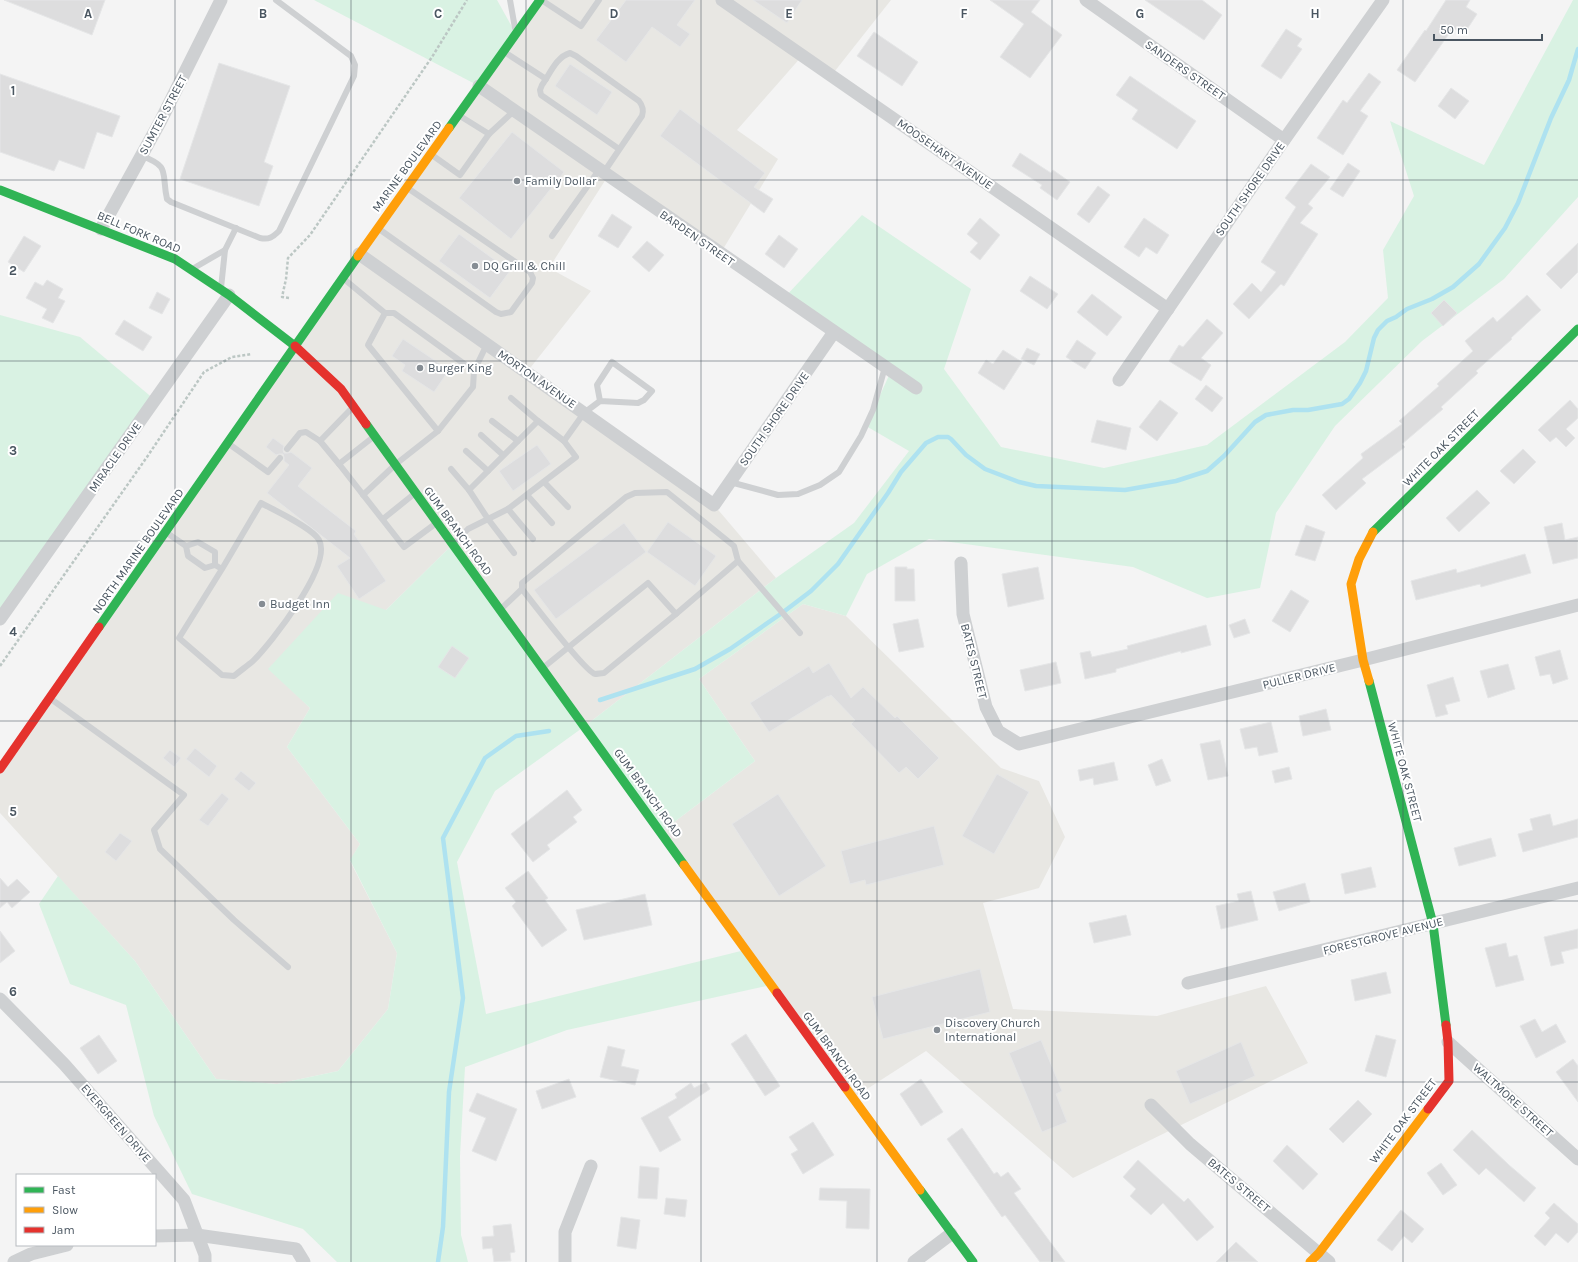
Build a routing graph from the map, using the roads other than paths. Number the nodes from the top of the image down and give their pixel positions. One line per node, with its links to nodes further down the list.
1 (221, 0): 19 (street, SUMTER STREET)
2 (276, 0): 23 (lane)
3 (510, 0): 9 (lane)
4 (541, 0): 5 (lane); 9 (main road, MARINE BOULEVARD)
5 (599, 0)
6 (722, 0): 32 (street, MOOSEHART AVENUE)
7 (1086, 0): 16 (street, SANDERS STREET)
8 (1383, 0): 16 (street, SOUTH SHORE DRIVE)
9 (516, 34): 10 (main road, MARINE BOULEVARD)
10 (504, 51): 11 (lane); 12 (main road, MARINE BOULEVARD)
11 (546, 79): 17 (lane); 17 (lane)
12 (479, 86): 13 (street, BARDEN STREET); 14 (main road, MARINE BOULEVARD)
13 (515, 110): 15 (lane); 20 (street, BARDEN STREET)
14 (459, 115): 15 (lane); 18 (main road, MARINE BOULEVARD)
15 (489, 134): 18 (lane)
16 (1284, 140): 32 (street, SOUTH SHORE DRIVE)
17 (619, 149): 20 (lane)
18 (431, 154): 21 (main road, MARINE BOULEVARD)
19 (142, 156): 23 (lane); 25 (street, SUMTER STREET)
20 (601, 171): 26 (lane); 35 (street, BARDEN STREET)
21 (407, 188): 24 (main road, MARINE BOULEVARD); 24 (lane)
22 (0, 190): 25 (main road, BELL FORK ROAD)
23 (236, 228): 27 (lane)
24 (378, 228): 28 (main road, MARINE BOULEVARD)
25 (101, 229): 29 (main road, BELL FORK ROAD)
26 (552, 236)
27 (225, 250): 29 (lane); 31 (lane)
28 (360, 254): 30 (main road, MARINE BOULEVARD); 36 (street, MORTON AVENUE)
29 (190, 270): 31 (main road, BELL FORK ROAD)
30 (342, 278): 33 (lane); 37 (main road, MARINE BOULEVARD)
31 (225, 292): 37 (main road, BELL FORK ROAD); 89 (street, MIRACLE DRIVE)
32 (1168, 309): 40 (street, SOUTH SHORE DRIVE)
33 (385, 313): 39 (lane); 48 (lane)
34 (1578, 329): 92 (main road, WHITE OAK STREET)
35 (834, 332): 38 (street, BARDEN STREET); 64 (street, SOUTH SHORE DRIVE)
36 (487, 344): 39 (lane); 45 (street, MORTON AVENUE)
37 (295, 346): 44 (main road, GUM BRANCH ROAD); 54 (main road, NORTH MARINE BOULEVARD)
38 (885, 367): 41 (street, BARDEN STREET); 64 (lane)
39 (474, 371): 48 (lane)
40 (1119, 380)
41 (916, 388)
42 (511, 398): 47 (lane)
43 (600, 401): 43 (lane); 45 (lane)
44 (354, 406): 50 (main road, GUM BRANCH ROAD); 51 (lane)
45 (584, 413): 53 (lane); 69 (street, MORTON AVENUE)
46 (492, 421): 52 (lane)
47 (538, 421): 52 (lane); 53 (lane)
48 (438, 431): 60 (lane)
49 (481, 435): 57 (lane)
50 (375, 436): 59 (lane); 60 (main road, GUM BRANCH ROAD)
51 (320, 441): 55 (lane); 59 (lane)
52 (518, 441): 57 (lane)
53 (564, 441): 63 (lane)
54 (228, 443): 58 (lane); 76 (main road, NORTH MARINE BOULEVARD)
55 (287, 449)
56 (466, 451): 62 (lane)
57 (503, 456): 62 (lane)
58 (280, 458)
59 (339, 464): 67 (lane)
60 (396, 464): 66 (main road, GUM BRANCH ROAD); 67 (lane)
61 (451, 469): 65 (lane)
62 (488, 471): 65 (lane)
63 (544, 482): 68 (lane); 70 (lane)
64 (730, 482): 69 (street, SOUTH SHORE DRIVE)
65 (469, 490): 73 (lane)
66 (416, 492): 72 (lane); 74 (main road, GUM BRANCH ROAD)
67 (363, 495): 72 (lane)
68 (527, 495): 71 (lane); 75 (lane)
69 (714, 505)
70 (568, 507)
71 (508, 509): 73 (lane); 77 (lane)
72 (383, 519): 74 (lane)
73 (488, 519): 78 (lane); 80 (lane)
74 (437, 522): 78 (main road, GUM BRANCH ROAD)
75 (552, 523)
76 (165, 532): 79 (lane); 94 (main road, NORTH MARINE BOULEVARD)
77 (532, 539)
78 (453, 544): 87 (main road, GUM BRANCH ROAD)
79 (186, 546): 83 (lane); 83 (lane)
80 (514, 553)
81 (738, 561): 85 (lane); 88 (lane); 90 (lane)
82 (961, 563): 95 (street, BATES STREET)
83 (215, 565): 84 (lane)
84 (222, 569): 84 (lane)
85 (522, 590): 87 (lane); 91 (lane)
86 (1578, 605): 92 (street, PULLER DRIVE)
87 (500, 609): 93 (main road, GUM BRANCH ROAD)
88 (676, 614): 91 (lane); 91 (lane)
89 (0, 619)
90 (800, 633)
91 (569, 647): 93 (lane)
92 (1363, 660): 95 (street, PULLER DRIVE); 98 (main road, WHITE OAK STREET)
93 (543, 668): 106 (main road, GUM BRANCH ROAD)
94 (50, 698): 96 (main road, NORTH MARINE BOULEVARD); 99 (lane)
95 (1020, 744)
96 (0, 769)
97 (1578, 888): 98 (street, FORESTGROVE AVENUE)
98 (1433, 924): 100 (street, FORESTGROVE AVENUE); 102 (main road, WHITE OAK STREET)
99 (288, 967)
100 (1188, 983)
101 (0, 999): 107 (street, EVERGREEN DRIVE)
102 (1448, 1042): 104 (street, WALTMORE STREET); 110 (main road, WHITE OAK STREET)
103 (1151, 1105): 110 (street, BATES STREET)
104 (1578, 1159)
105 (591, 1166): 114 (street)
106 (951, 1234): 115 (street); 116 (main road, GUM BRANCH ROAD)
107 (197, 1235): 108 (street); 112 (street, EVERGREEN DRIVE); 113 (street)
108 (156, 1236)
109 (63, 1246): 111 (street)
110 (1314, 1257): 117 (street, BATES STREET)
111 (14, 1262)
112 (205, 1262)
113 (304, 1262)
114 (565, 1262)
115 (914, 1262)
116 (973, 1262)
117 (1329, 1262)

